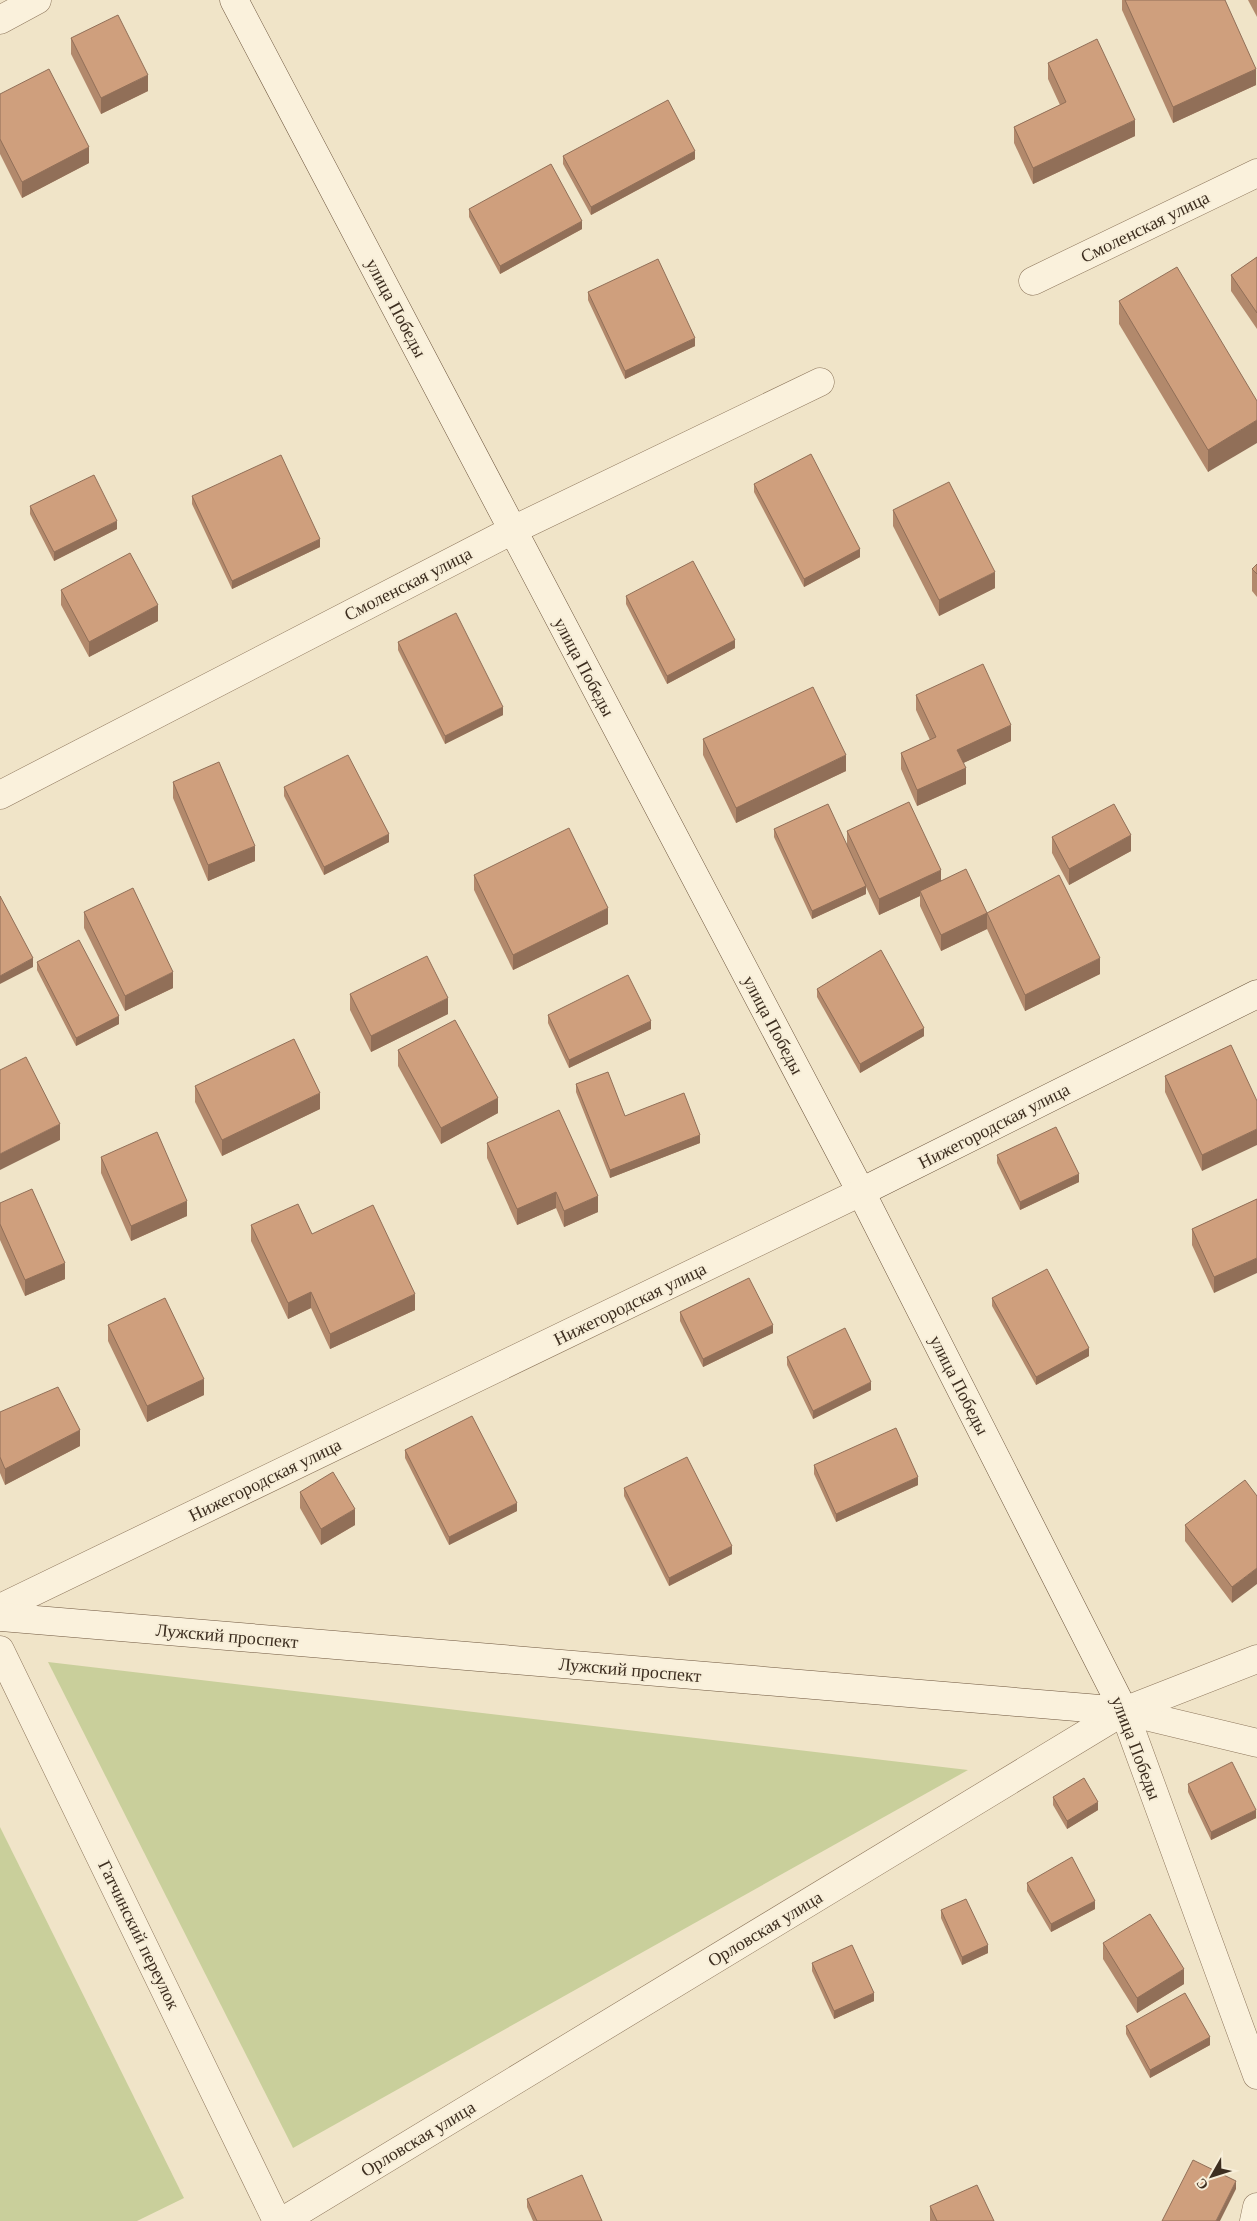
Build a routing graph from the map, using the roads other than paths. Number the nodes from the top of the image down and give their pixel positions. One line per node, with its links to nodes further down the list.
1 (37, 0): 3 (street)
2 (234, 0): 7 (street, улица Победы)
3 (0, 20)
4 (1257, 173): 5 (street, Смоленская улица)
5 (1033, 280)
6 (820, 382): 7 (street, Смоленская улица)
7 (512, 530): 8 (street, Смоленская улица); 10 (street, улица Победы)
8 (0, 795)
9 (1257, 994): 10 (street, Нижегородская улица)
10 (861, 1192): 11 (street, Нижегородская улица); 15 (street, улица Победы)
11 (0, 1608)
12 (0, 1617): 15 (street, Лужский проспект)
13 (0, 1650): 19 (street, Гатчинский переулок)
14 (1257, 1659): 15 (street, Орловская улица)
15 (1124, 1711): 16 (street, Лужский проспект); 17 (street, улица Победы); 20 (street, Орловская улица)
16 (1257, 1744)
17 (1257, 2075)
18 (1257, 2207): 21 (street)
19 (277, 2221)
20 (283, 2221)
21 (1254, 2221)

